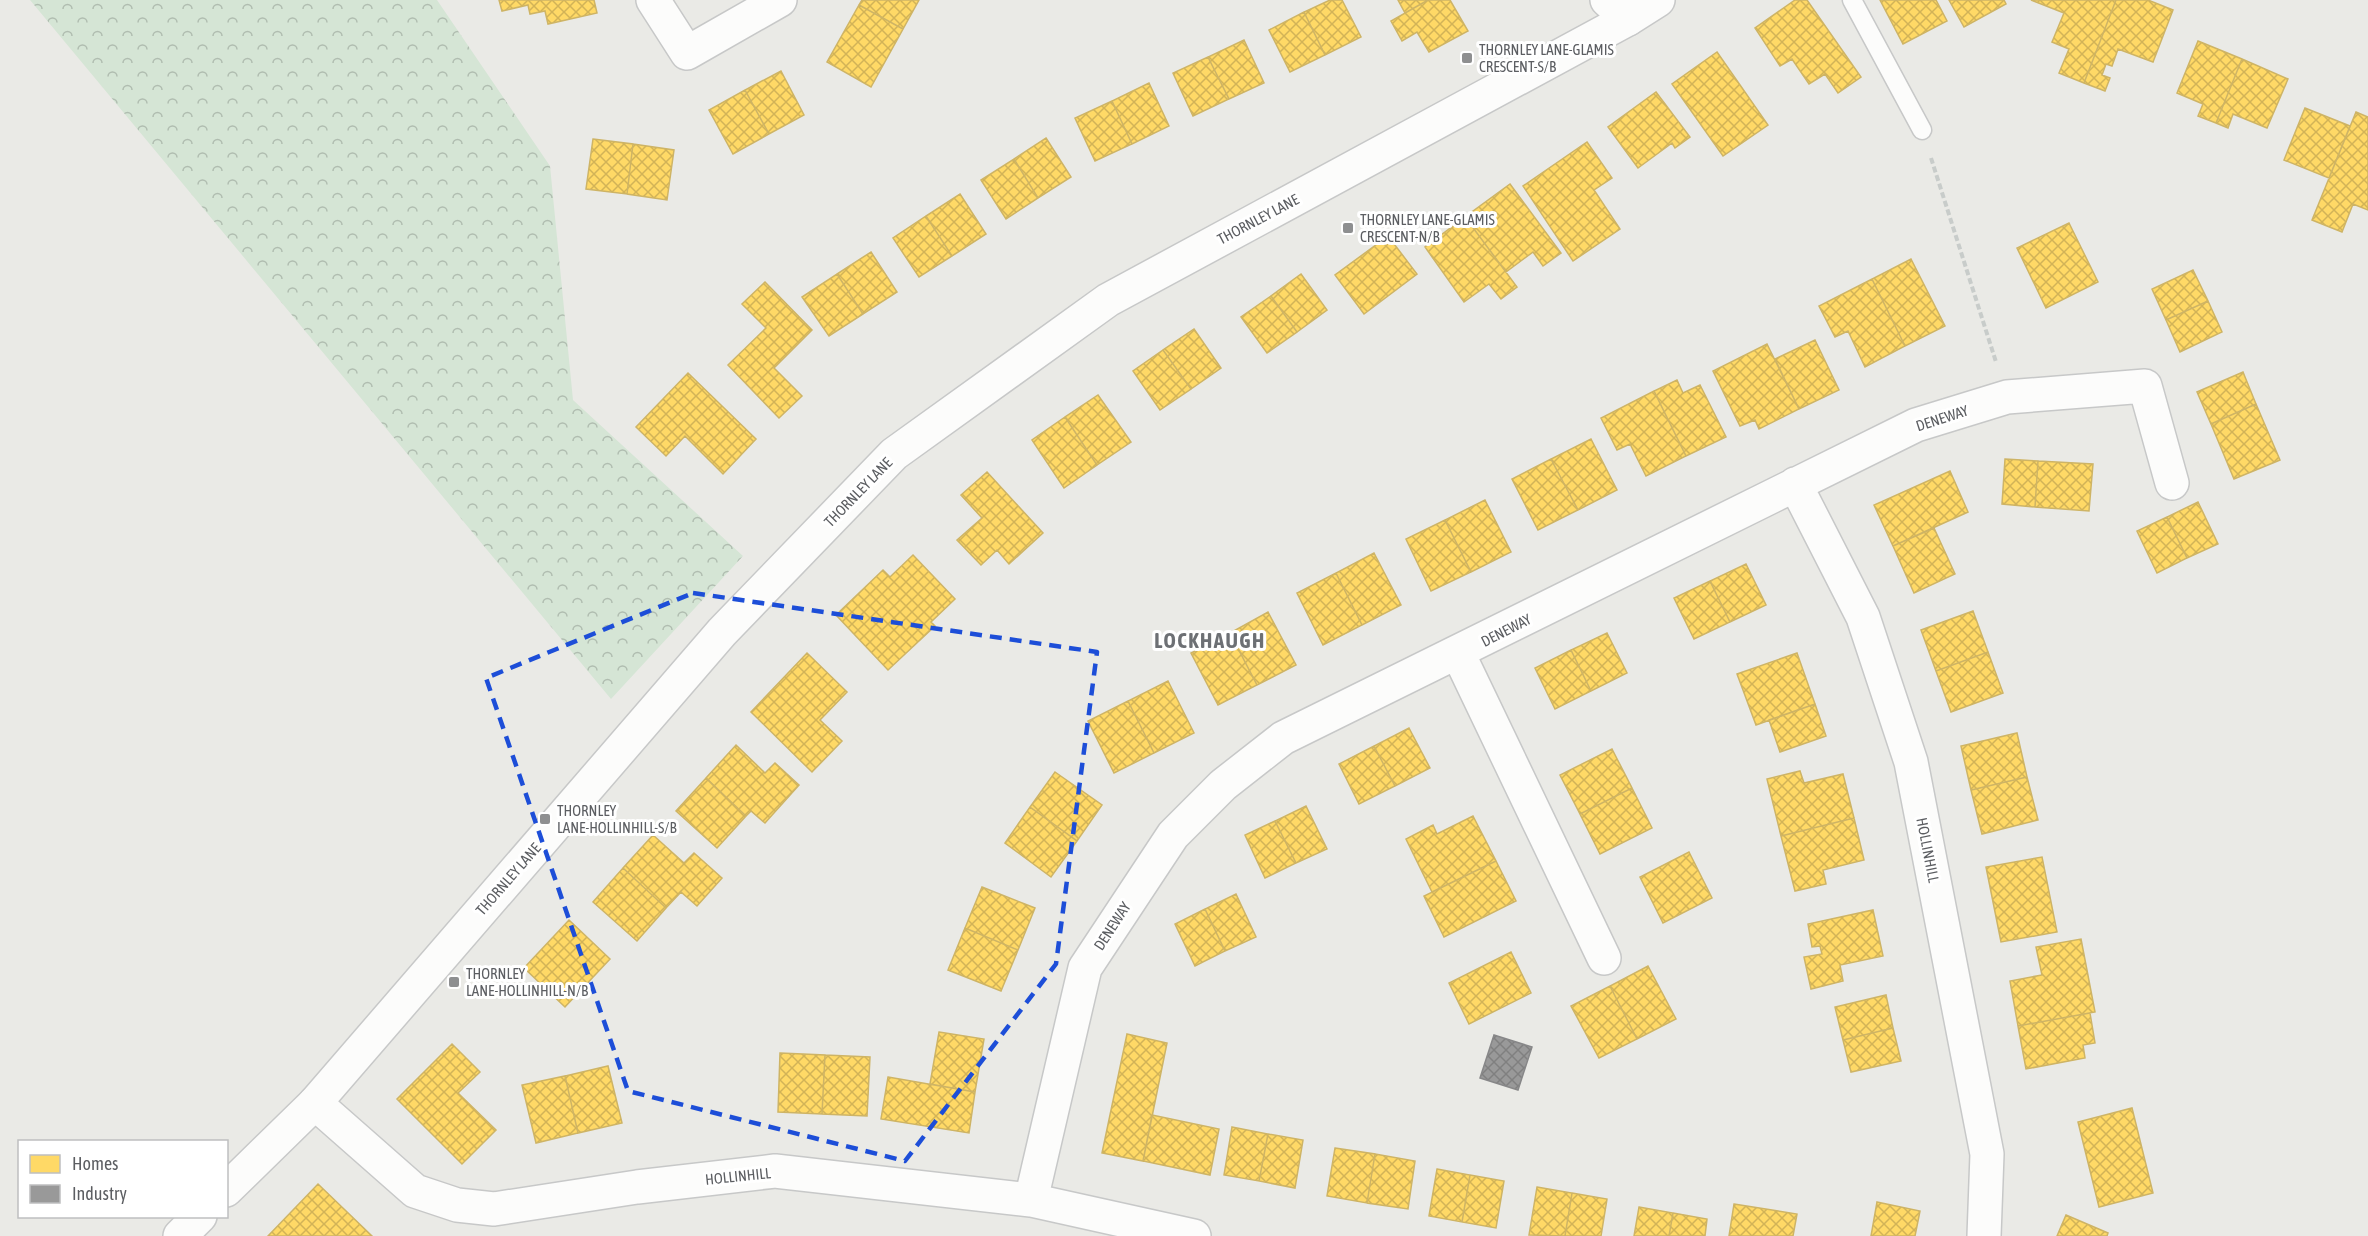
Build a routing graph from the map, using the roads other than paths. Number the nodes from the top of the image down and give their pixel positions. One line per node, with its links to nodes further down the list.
1 (653, 0): 2 (street)
2 (780, 0)
3 (1658, 0): 5 (street, THORNLEY LANE)
4 (1852, 0): 6 (lane)
5 (1618, 10): 11 (street, THORNLEY LANE)
6 (1922, 130)
7 (2172, 483): 8 (street, DENEWAY)
8 (1795, 484): 9 (street, DENEWAY); 17 (street, HOLLINHILL)
9 (1458, 653): 10 (street); 13 (street, DENEWAY)
10 (1604, 958)
11 (315, 1103): 12 (street, THORNLEY LANE); 13 (street, HOLLINHILL)
12 (228, 1188)
13 (1031, 1200): 16 (street, HOLLINHILL)
14 (198, 1218): 15 (street)
15 (180, 1236)
16 (1194, 1236)
17 (1984, 1236)

